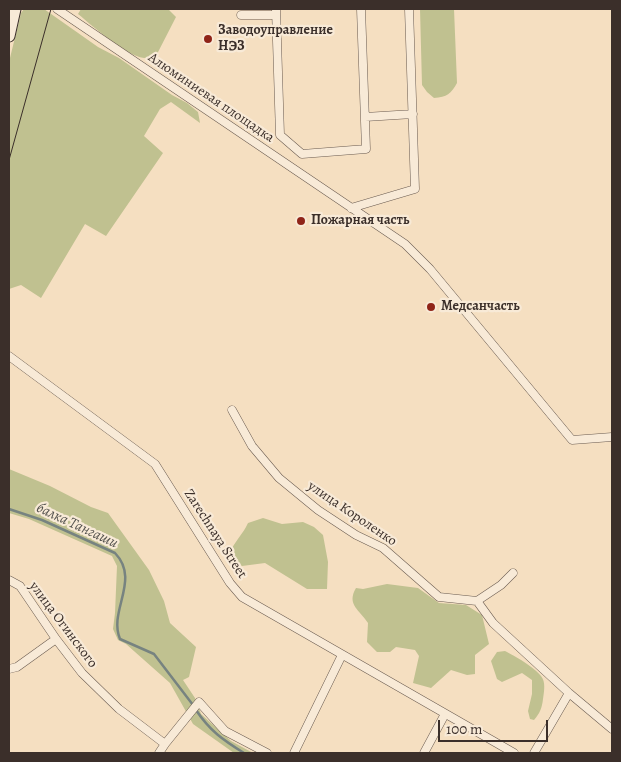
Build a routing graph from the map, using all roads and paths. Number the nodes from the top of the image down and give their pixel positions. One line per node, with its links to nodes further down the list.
1 (15, 9): 7 (main road)
2 (56, 9): 10 (street, Алюминиевая площадка)
3 (361, 9): 9 (street)
4 (409, 9): 8 (street)
5 (276, 12): 6 (street); 9 (street)
6 (241, 14)
7 (9, 36)
8 (413, 114): 9 (street); 10 (street)
9 (365, 117)
10 (351, 208): 13 (street, Алюминиевая площадка)
11 (9, 356): 18 (street, Zarechnaya Street)
12 (232, 410): 16 (street, улица Короленко)
13 (612, 437)
14 (513, 573): 16 (street)
15 (9, 580): 17 (street, улица Огинского)
16 (477, 601): 20 (street)
17 (56, 639): 19 (street); 23 (street, улица Огинского)
18 (342, 655): 21 (street, Zarechnaya Street); 26 (street)
19 (9, 669)
20 (569, 693): 22 (street); 29 (street)
21 (445, 714): 27 (street); 28 (street, Zarechnaya Street)
22 (612, 729)
23 (165, 744): 24 (street); 25 (street)
24 (159, 753)
25 (267, 753)
26 (294, 753)
27 (424, 753)
28 (514, 753)
29 (534, 753)

